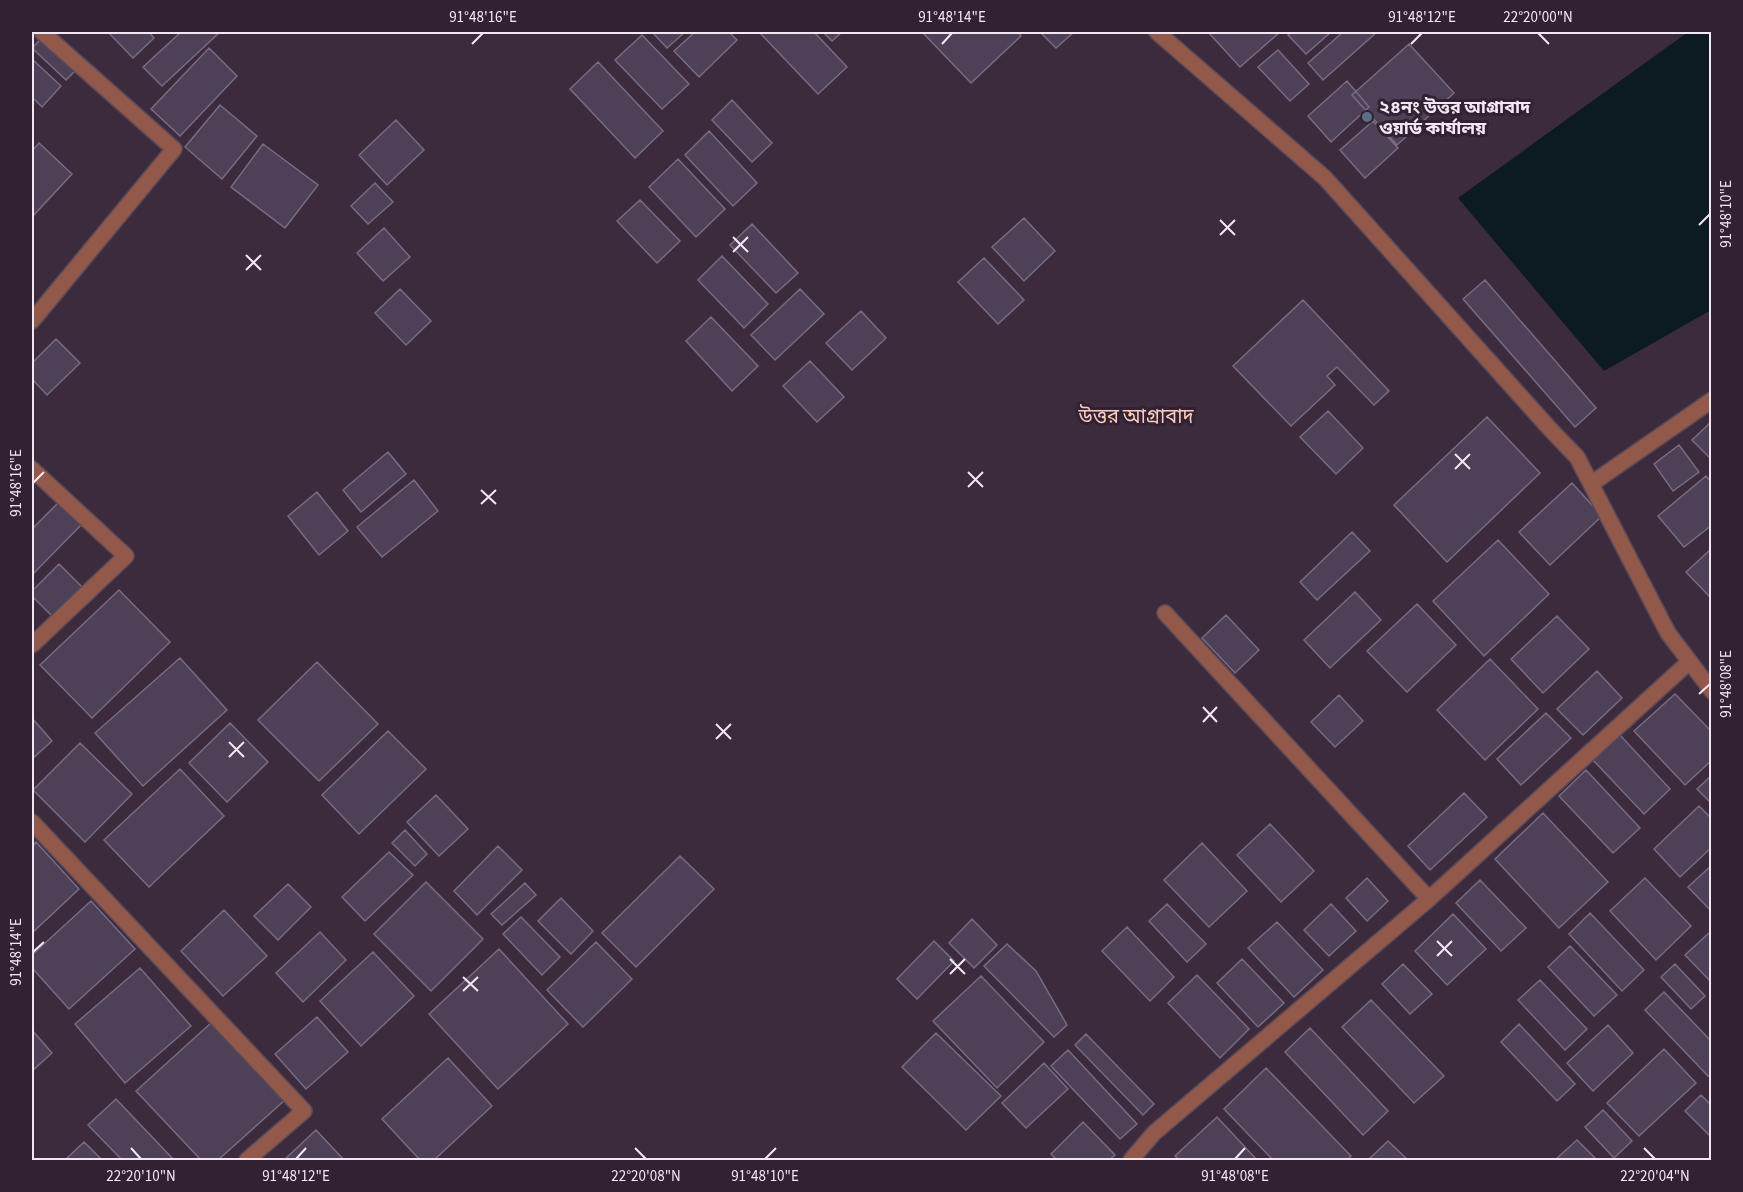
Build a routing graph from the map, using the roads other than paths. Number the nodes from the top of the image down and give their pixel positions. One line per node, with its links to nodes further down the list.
1 (42, 32): 3 (street)
2 (1157, 32): 6 (street)
3 (32, 321)
4 (1712, 400): 6 (street)
5 (32, 469): 8 (street)
6 (1591, 484): 9 (street)
7 (1165, 613): 12 (street)
8 (32, 645)
9 (1689, 662): 10 (street); 12 (street)
10 (1712, 691)
11 (32, 822): 13 (street)
12 (1429, 899): 14 (street)
13 (247, 1161)
14 (1131, 1161)

